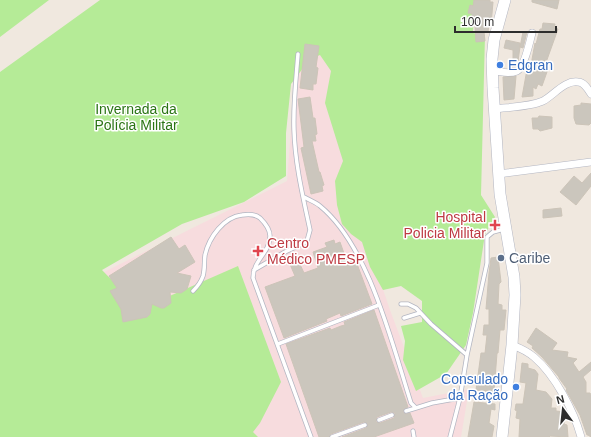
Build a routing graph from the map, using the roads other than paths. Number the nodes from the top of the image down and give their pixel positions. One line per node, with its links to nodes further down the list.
1 (505, 0): 4 (main road)
2 (532, 33): 4 (street)
3 (298, 54): 9 (lane)
4 (492, 70): 6 (main road)
5 (591, 94): 6 (street)
6 (494, 109): 8 (main road)
7 (591, 162): 8 (street)
8 (498, 174): 10 (main road)
9 (304, 198): 11 (lane); 14 (lane)
10 (505, 229): 18 (main road); 19 (lane)
11 (253, 270): 12 (lane); 17 (lane)
12 (193, 292)
13 (401, 304): 15 (lane)
14 (379, 305): 17 (lane); 21 (lane)
15 (420, 313): 16 (lane); 19 (lane)
16 (404, 318)
17 (278, 344): 27 (lane)
18 (512, 345): 31 (main road); 32 (street)
19 (467, 355): 20 (lane)
20 (460, 398): 21 (lane); 30 (lane)
21 (416, 408): 22 (lane)
22 (406, 411)
23 (392, 415): 24 (lane)
24 (379, 420)
25 (365, 425): 28 (lane)
26 (413, 431): 29 (lane)
27 (312, 437)
28 (332, 437)
29 (414, 437)
30 (450, 437)
31 (502, 437)
32 (581, 437)

